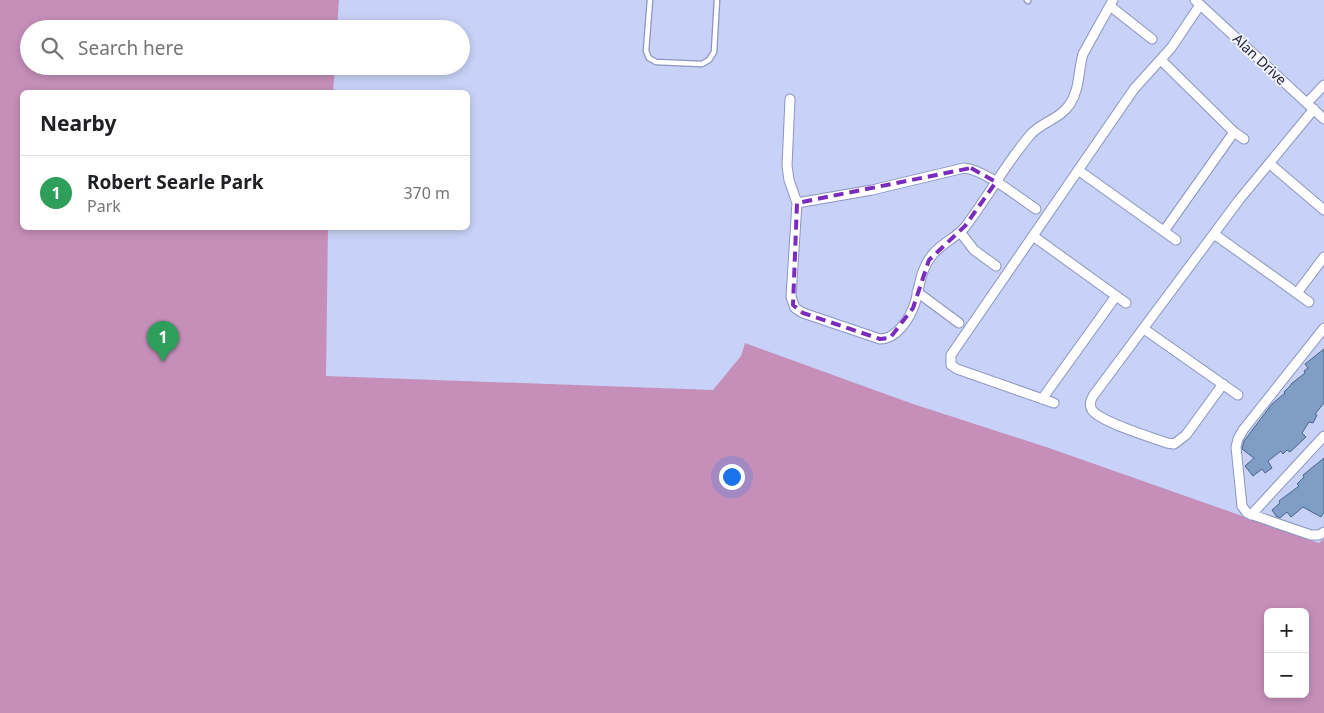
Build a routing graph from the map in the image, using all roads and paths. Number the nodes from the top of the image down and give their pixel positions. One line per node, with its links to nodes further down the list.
1 (650, 0): 2 (lane)
2 (717, 0)
3 (1198, 2): 6 (street); 9 (street, Alan Drive)
4 (1112, 3): 5 (street); 15 (street)
5 (1152, 39)
6 (1161, 60): 11 (street); 14 (street)
7 (1324, 86): 9 (street)
8 (790, 99): 16 (street)
9 (1310, 106): 10 (street, Alan Drive); 13 (street)
10 (1324, 120)
11 (1234, 132): 12 (street); 19 (street)
12 (1244, 139)
13 (1270, 164): 18 (street); 21 (street)
14 (1078, 170): 19 (street); 22 (street)
15 (996, 182): 16 (street); 17 (street); 20 (street)
16 (797, 203): 26 (street)
17 (1036, 209)
18 (1324, 210)
19 (1164, 231): 23 (street)
20 (960, 232): 25 (street); 26 (street)
21 (1214, 234): 27 (street); 33 (street)
22 (1033, 236): 28 (street); 36 (street)
23 (1176, 240)
24 (1324, 257): 27 (street)
25 (996, 266)
26 (917, 292): 31 (street)
27 (1297, 293): 29 (street)
28 (1116, 296): 30 (street); 36 (street)
29 (1309, 302)
30 (1126, 303)
31 (959, 323)
32 (1324, 328): 39 (street)
33 (1144, 329): 34 (street); 34 (street)
34 (1223, 384): 35 (street)
35 (1238, 395)
36 (1042, 399): 37 (street)
37 (1054, 403)
38 (1324, 436): 39 (street)
39 (1251, 515): 40 (street)
40 (1324, 532)

